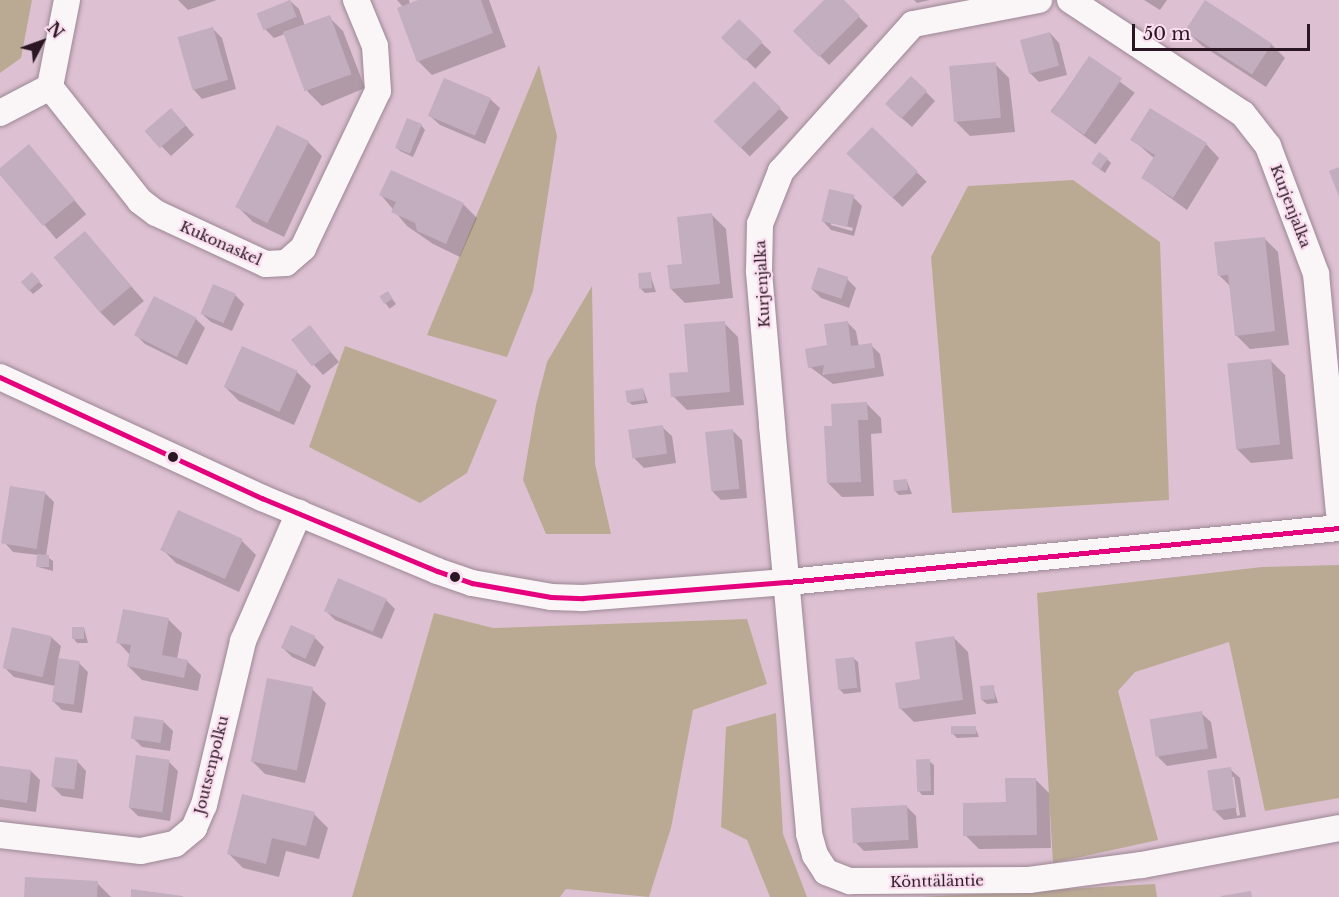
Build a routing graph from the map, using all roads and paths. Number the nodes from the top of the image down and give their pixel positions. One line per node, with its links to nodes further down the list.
1 (67, 0): 5 (street)
2 (356, 0): 5 (street, Kukonaskel)
3 (1039, 0): 11 (street, Kurjenjalka)
4 (1070, 0): 8 (street, Kurjenjalka)
5 (50, 87): 6 (street)
6 (0, 113)
7 (0, 377): 9 (street)
8 (1339, 512)
9 (299, 513): 11 (street); 13 (street, Joutsenpolku)
10 (1339, 528): 11 (street)
11 (788, 582): 12 (street, Könttäläntie)
12 (1339, 828)
13 (0, 835)

